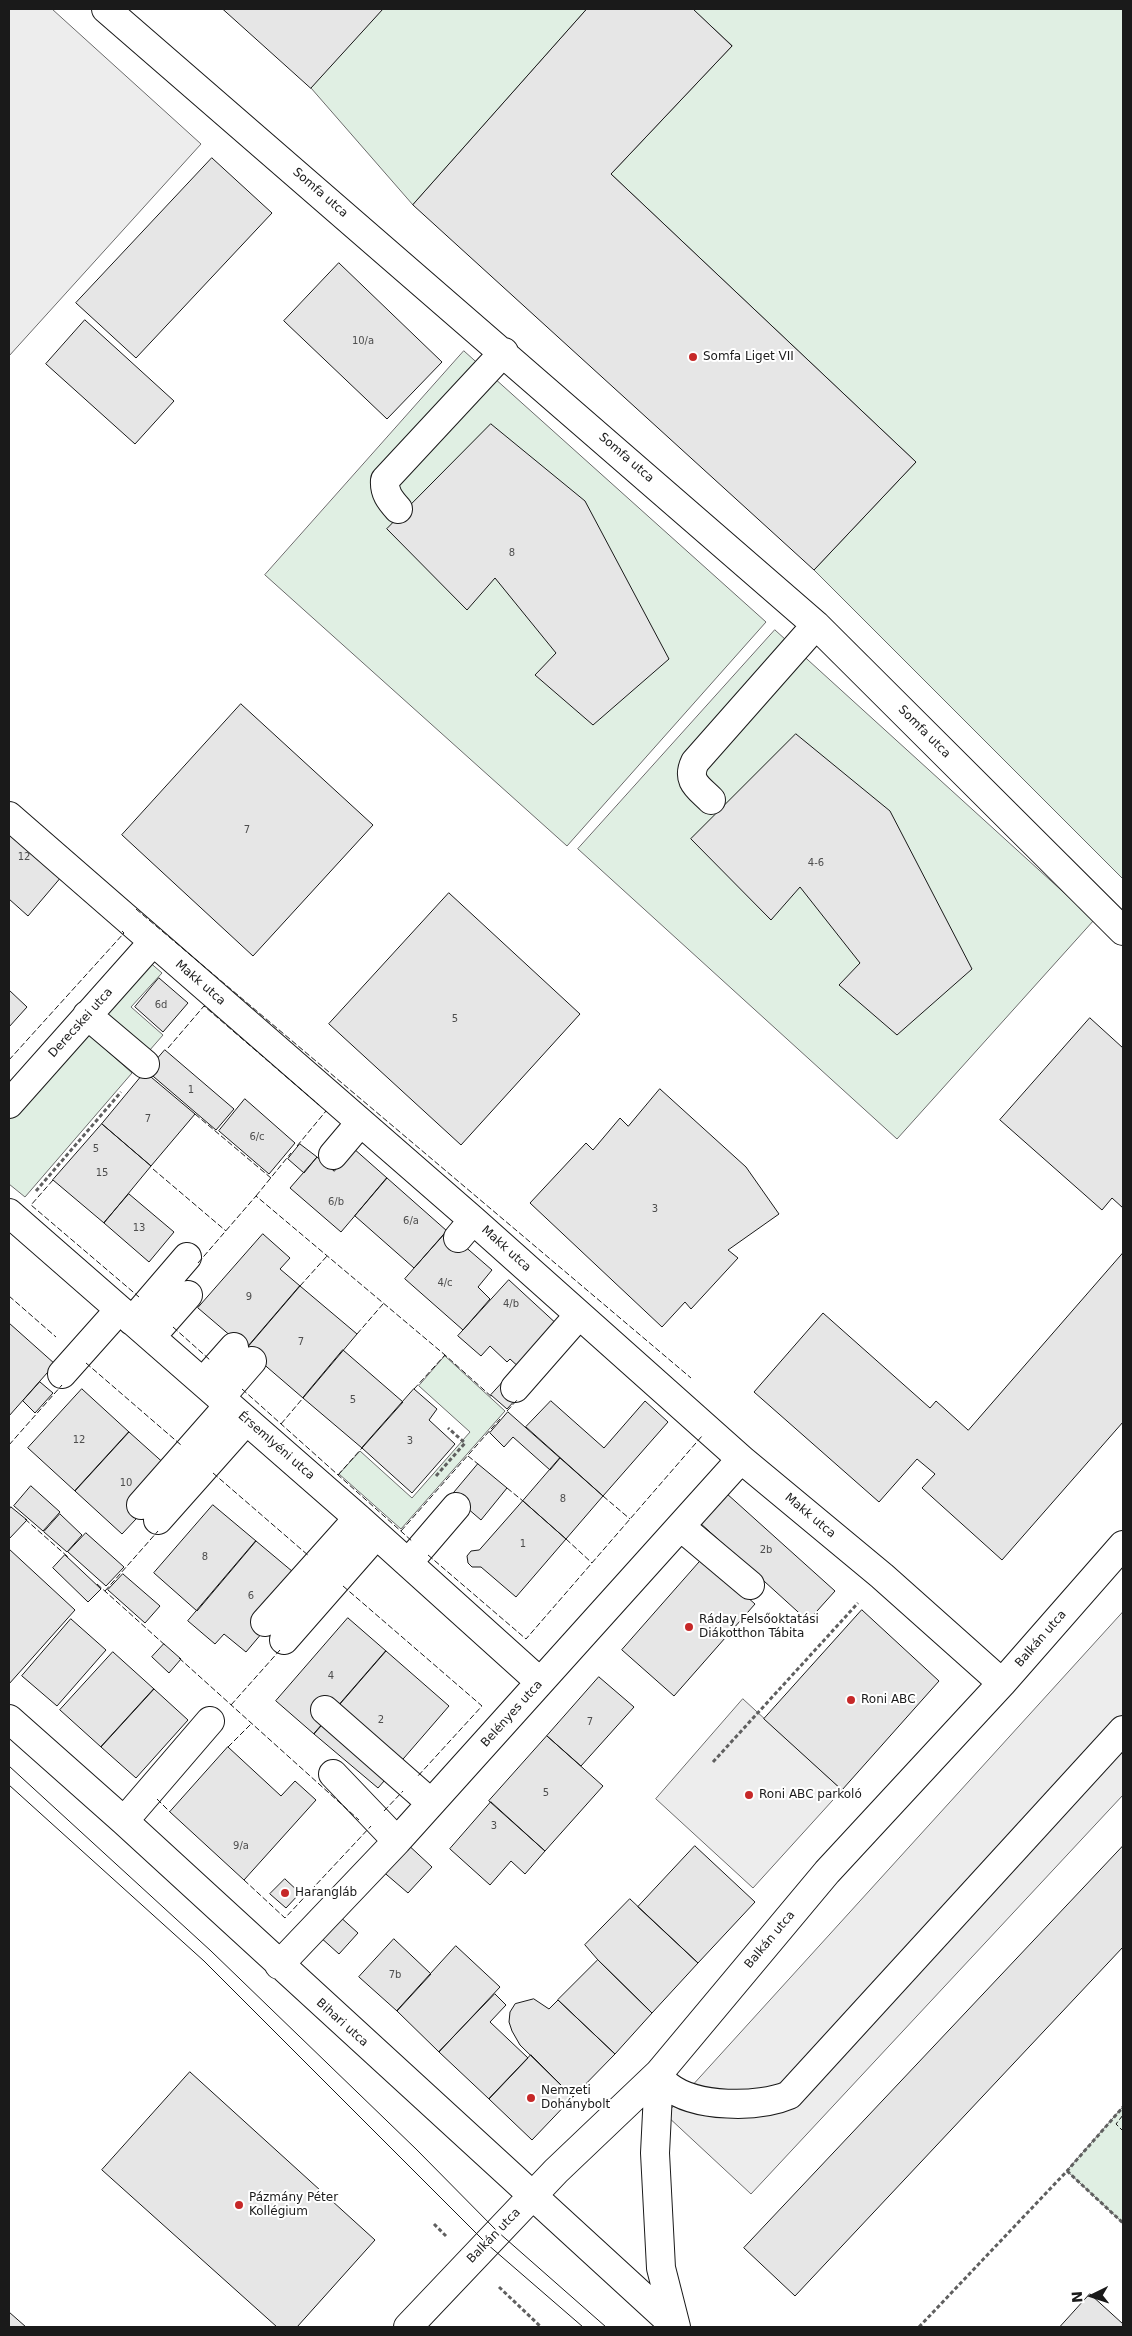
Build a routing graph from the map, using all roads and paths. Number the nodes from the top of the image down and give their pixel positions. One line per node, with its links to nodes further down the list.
1 (106, 9): 2 (street, Somfa utca)
2 (504, 352): 3 (street); 4 (street, Somfa utca)
3 (398, 509)
4 (816, 625): 5 (street); 7 (street, Somfa utca)
5 (711, 800)
6 (9, 816): 8 (street, Makk utca)
7 (1123, 931)
8 (153, 942): 9 (street, Derecskei utca); 12 (street, Makk utca)
9 (87, 1016): 10 (street); 11 (street, Derecskei utca)
10 (145, 1064): 14 (path)
11 (9, 1104)
12 (360, 1123): 13 (street); 19 (street, Makk utca)
13 (333, 1155)
14 (46, 1180)
15 (9, 1213): 18 (street, Érsemlyéni utca)
16 (187, 1257): 18 (street)
17 (188, 1295): 18 (street)
18 (127, 1316): 20 (street); 22 (street); 24 (street, Érsemlyéni utca)
19 (580, 1316): 23 (street); 26 (street, Makk utca)
20 (64, 1343)
21 (243, 1354): 24 (street)
22 (62, 1374)
23 (515, 1388)
24 (224, 1402): 29 (street); 30 (street, Érsemlyéni utca)
25 (448, 1428): 27 (path)
26 (741, 1459): 31 (street, Belényes utca); 34 (street, Makk utca)
27 (432, 1479)
28 (456, 1507): 33 (street)
29 (150, 1512)
30 (367, 1526): 33 (street, Érsemlyéni utca); 36 (street)
31 (681, 1527): 35 (street); 37 (street, Belényes utca)
32 (1123, 1545): 38 (street, Balkán utca)
33 (408, 1563): 37 (street, Érsemlyéni utca)
34 (882, 1576): 38 (street, Makk utca); 43 (path)
35 (750, 1585)
36 (275, 1631)
37 (540, 1682): 45 (street, Belényes utca)
38 (1002, 1683): 49 (street, Balkán utca)
39 (325, 1710): 45 (street)
40 (9, 1719): 46 (street, Bihari utca)
41 (210, 1721): 46 (street)
42 (1123, 1730): 49 (street)
43 (714, 1762)
44 (333, 1774): 47 (street)
45 (431, 1803): 47 (street, Belényes utca)
46 (124, 1821): 48 (street, Bihari utca)
47 (397, 1841): 48 (street, Belényes utca)
48 (279, 1965): 52 (street, Bihari utca)
49 (659, 2073): 52 (street, Balkán utca); 59 (street)
50 (1123, 2107): 51 (path)
51 (1067, 2171): 53 (path); 60 (path)
52 (532, 2196): 57 (street, Balkán utca); 59 (street, Bihari utca)
53 (1123, 2223)
54 (434, 2224): 55 (path)
55 (452, 2242)
56 (499, 2287): 58 (path)
57 (408, 2327)
58 (541, 2327)
59 (676, 2327)
60 (919, 2327)

